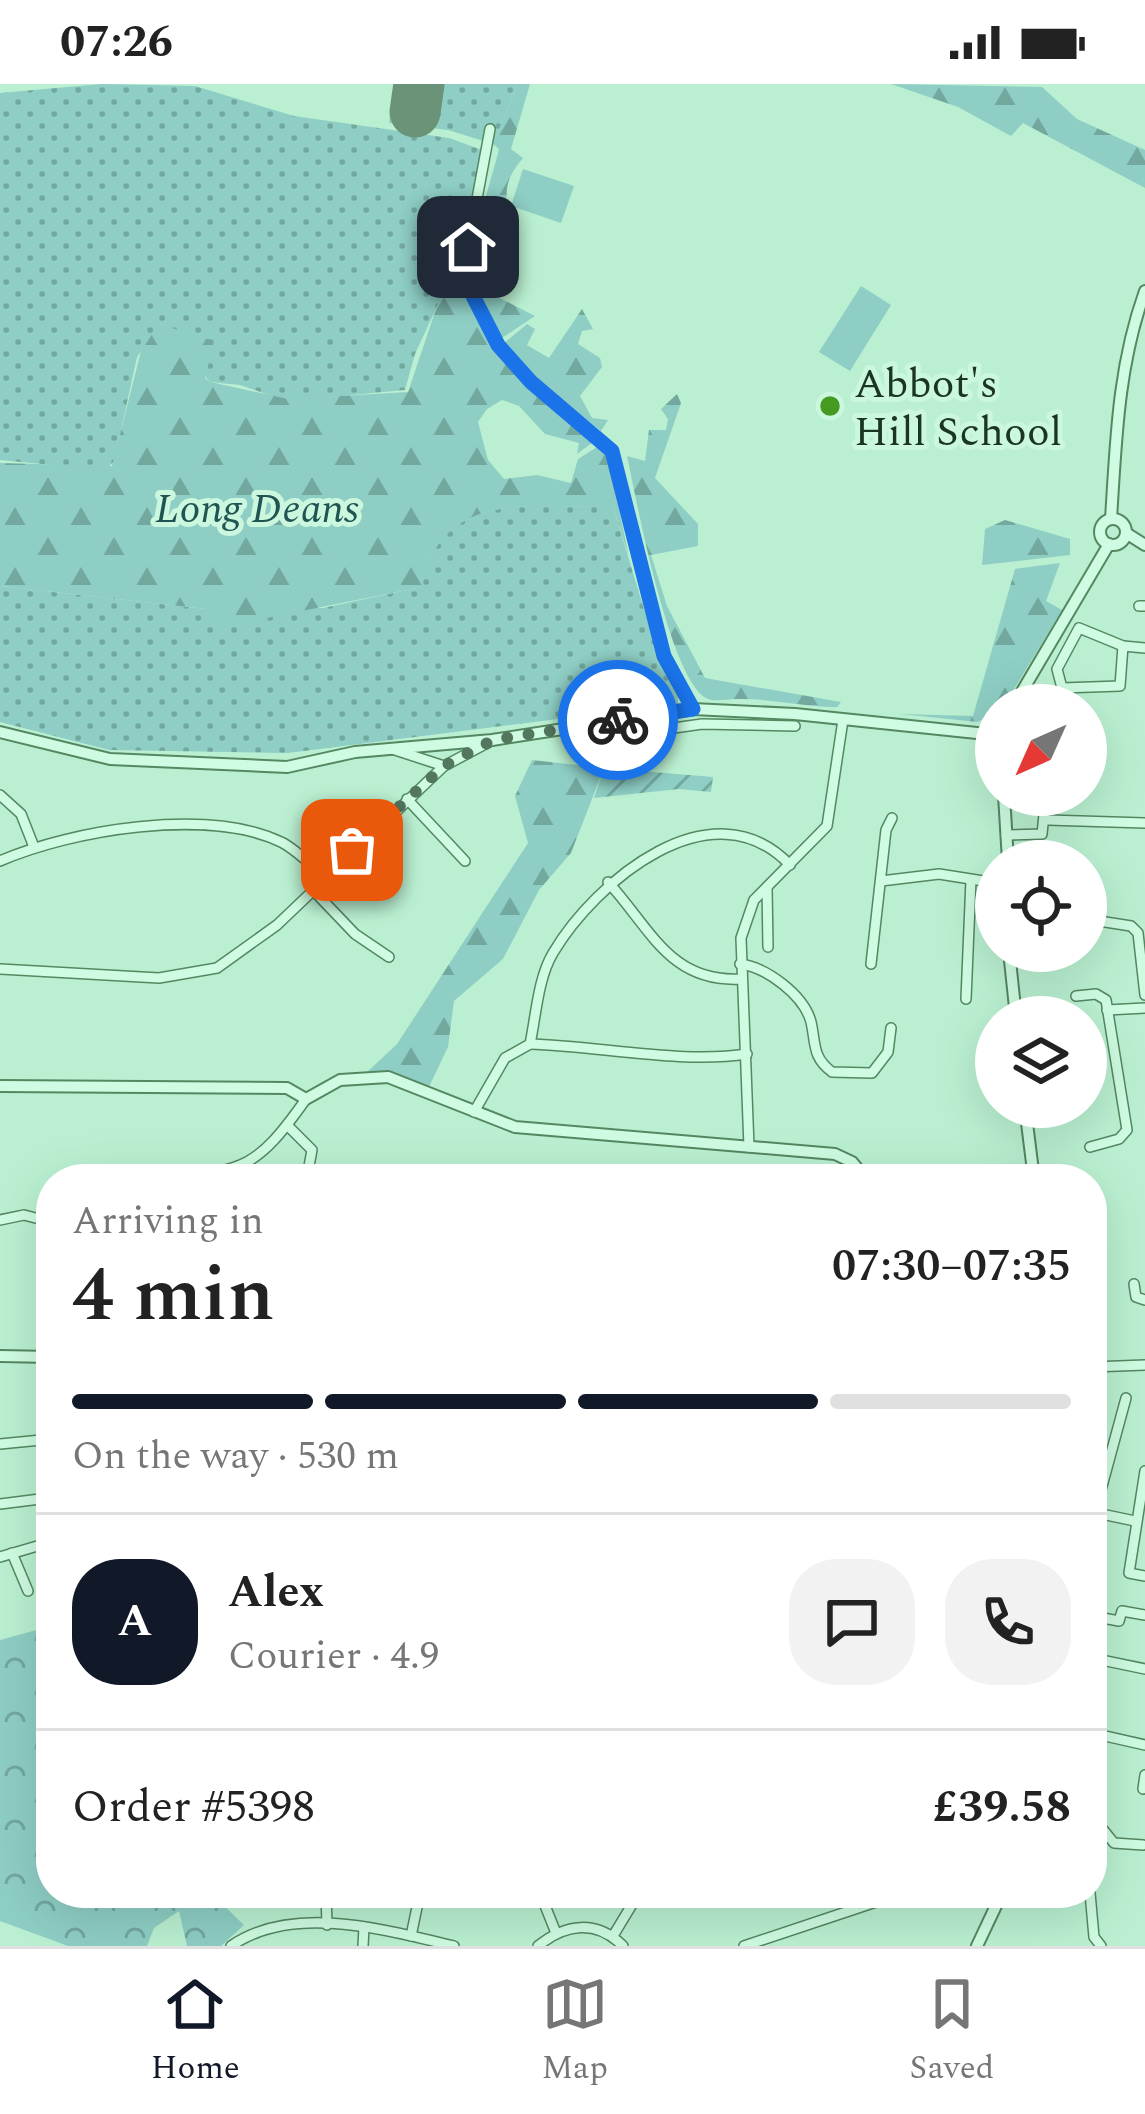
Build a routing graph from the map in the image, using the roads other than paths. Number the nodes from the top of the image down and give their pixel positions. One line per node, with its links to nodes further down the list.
1 (490, 129): 12 (street)
2 (1145, 291): 3 (street)
3 (1111, 518): 4 (street); 5 (street)
4 (1126, 532): 5 (street); 6 (street)
5 (1109, 544): 9 (street)
6 (1145, 545)
7 (1123, 646): 8 (street); 10 (street); 11 (street)
8 (1145, 648)
9 (1026, 684)
10 (1061, 684)
11 (1107, 686)
12 (693, 709): 13 (street); 14 (street)
13 (623, 719): 15 (street); 18 (street)
14 (843, 720): 17 (street); 33 (street)
15 (795, 725)
16 (0, 731): 19 (street)
17 (975, 733)
18 (493, 740): 19 (street); 20 (street)
19 (391, 749): 20 (street)
20 (444, 766): 22 (street)
21 (0, 795): 30 (street)
22 (407, 800): 32 (street); 34 (street)
23 (1005, 816): 28 (street)
24 (1048, 816): 26 (street)
25 (892, 818): 37 (street)
26 (1048, 820): 27 (street); 28 (street)
27 (1139, 823)
28 (1006, 835): 29 (street)
29 (1006, 840)
30 (34, 847): 31 (street); 34 (street)
31 (0, 861)
32 (465, 861)
33 (790, 865): 38 (street); 39 (street)
34 (325, 876): 40 (street)
35 (971, 880): 36 (street); 37 (street); 50 (street)
36 (975, 880)
37 (881, 881): 45 (street)
38 (608, 882): 47 (street); 54 (street)
39 (767, 886): 42 (street); 44 (street)
40 (312, 889): 43 (street); 46 (street)
41 (1107, 922): 51 (street)
42 (768, 946)
43 (389, 957)
44 (740, 964): 47 (street); 53 (street)
45 (871, 964)
46 (0, 969)
47 (741, 979): 55 (street)
48 (1076, 996): 49 (street)
49 (1099, 996)
50 (966, 1000)
51 (1144, 1001): 52 (street)
52 (1107, 1010): 61 (street)
53 (891, 1028)
54 (530, 1044): 55 (street); 58 (street)
55 (747, 1054): 62 (street)
56 (0, 1086): 57 (street)
57 (306, 1099): 58 (street); 59 (street)
58 (474, 1112): 62 (street)
59 (287, 1125): 63 (street); 64 (street)
60 (1028, 1128): 66 (street)
61 (1090, 1147)
62 (749, 1148): 65 (street)
63 (249, 1164)
64 (309, 1164)
65 (847, 1164)
66 (1032, 1164)
67 (36, 1218): 68 (street)
68 (0, 1220)
69 (1135, 1284): 70 (street)
70 (1145, 1300)
71 (0, 1356): 72 (street)
72 (36, 1357)
73 (1145, 1365): 74 (street)
74 (1107, 1366)
75 (1126, 1398): 78 (street)
76 (36, 1440): 77 (street)
77 (0, 1444)
78 (1107, 1466)
79 (1145, 1471): 83 (street)
80 (36, 1500): 81 (street)
81 (0, 1504)
82 (1107, 1515): 83 (street)
83 (1135, 1521): 86 (street)
84 (36, 1546): 85 (street)
85 (6, 1555): 87 (street)
86 (1145, 1576)
87 (28, 1591)
88 (1145, 1615): 89 (street)
89 (1107, 1619)
90 (1107, 1661): 91 (street)
91 (1145, 1669)
92 (1107, 1736): 93 (street)
93 (1145, 1745)
94 (1145, 1775): 95 (street)
95 (1142, 1789)
96 (1107, 1840): 97 (street)
97 (1142, 1845)
98 (326, 1908): 105 (street)
99 (417, 1908): 108 (street)
100 (546, 1908): 107 (street)
101 (630, 1908): 109 (street)
102 (858, 1908): 115 (street)
103 (995, 1908): 116 (street)
104 (1091, 1908): 117 (street)
105 (327, 1925): 106 (street); 110 (street)
106 (364, 1927): 108 (street); 111 (street)
107 (556, 1933): 109 (street); 113 (street)
108 (411, 1936): 112 (street)
109 (613, 1936): 114 (street)
110 (231, 1946)
111 (363, 1946)
112 (454, 1946)
113 (538, 1946)
114 (623, 1946)
115 (744, 1946)
116 (976, 1946)
117 (1100, 1946)

